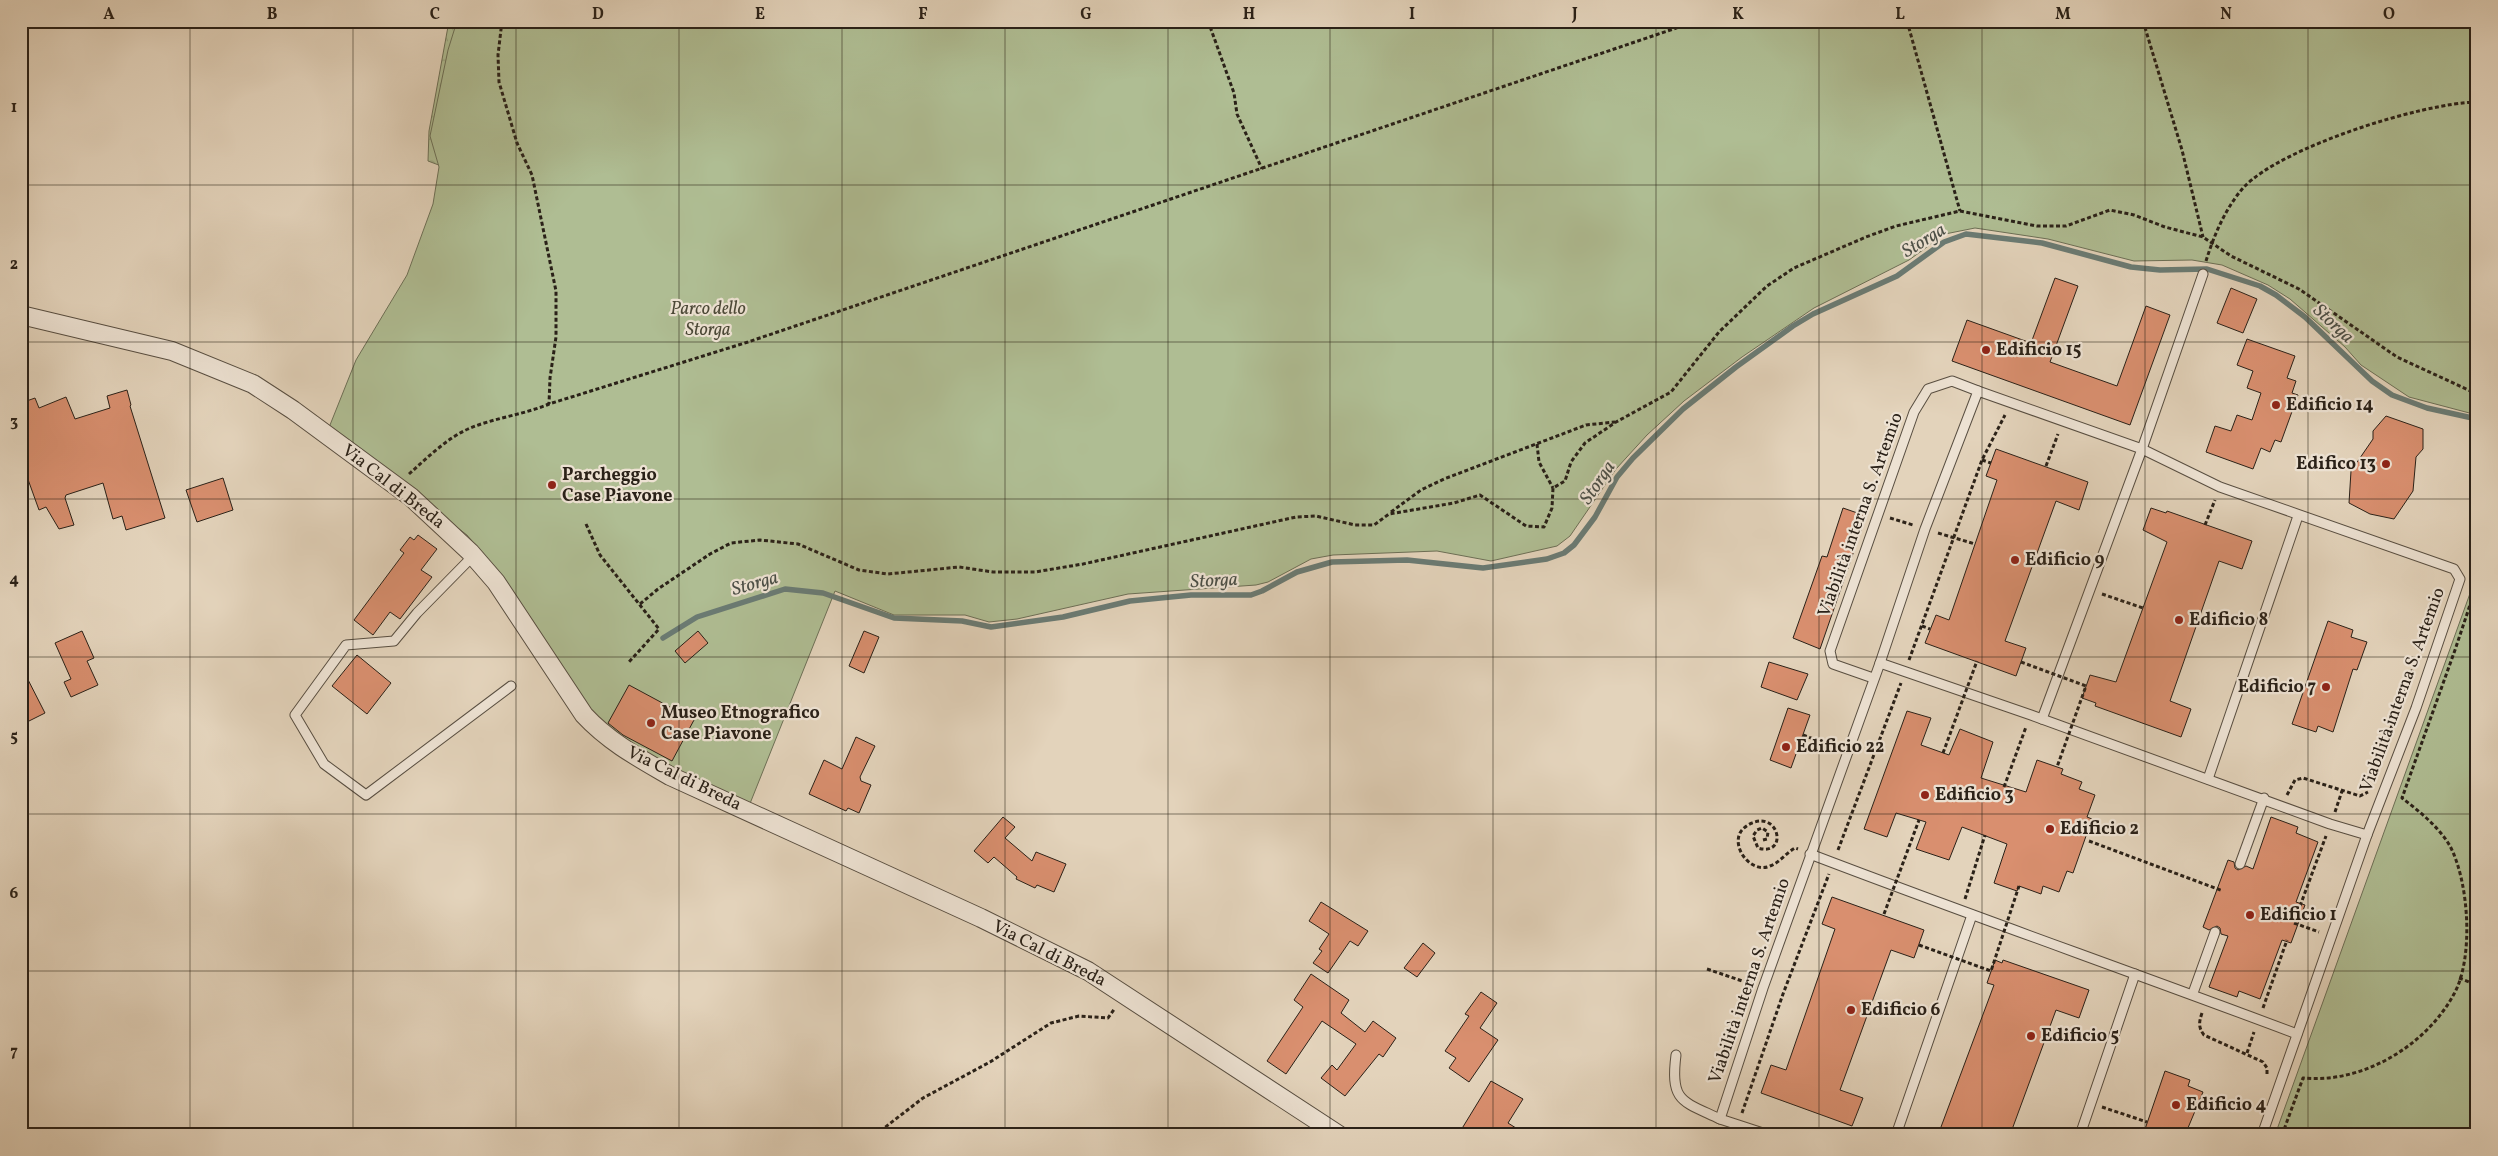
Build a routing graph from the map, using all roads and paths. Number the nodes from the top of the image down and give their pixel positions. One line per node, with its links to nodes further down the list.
1 (502, 21): 16 (path)
2 (1208, 21): 7 (path)
3 (1697, 21): 7 (path)
4 (1908, 21): 8 (path)
5 (2143, 21): 9 (path)
6 (2477, 102): 10 (path)
7 (1262, 169): 16 (path)
8 (1960, 211): 9 (path); 18 (path)
9 (2203, 237): 10 (path)
10 (2212, 243): 11 (path); 15 (path)
11 (2206, 263)
12 (2203, 274): 21 (lane)
13 (21, 315): 25 (street, Via Cal di Breda)
14 (1978, 391): 17 (lane, Viabilità interna S. Artemio); 42 (lane, Viabilità interna S. Artemio); 45 (lane, Viabilità interna S. Artemio)
15 (2477, 394)
16 (549, 404): 25 (path)
17 (2011, 404): 19 (lane, Viabilità interna S. Artemio); 22 (path)
18 (1616, 422): 20 (path); 27 (path)
19 (2062, 422): 21 (lane, Viabilità interna S. Artemio); 24 (path)
20 (1537, 444): 27 (path); 28 (path)
21 (2142, 449): 26 (lane, Viabilità interna S. Artemio); 34 (lane)
22 (1982, 460): 23 (path); 37 (path)
23 (1991, 463)
24 (2046, 466)
25 (396, 486): 32 (street, Via Cal di Breda)
26 (2220, 487): 29 (lane, Viabilità interna S. Artemio); 31 (path)
27 (1553, 488): 28 (path)
28 (1389, 514): 35 (path)
29 (2298, 516): 54 (lane); 62 (lane, Viabilità interna S. Artemio)
30 (586, 524): 35 (path)
31 (2205, 525)
32 (473, 556): 46 (lane); 87 (street, Via Cal di Breda)
33 (2477, 584): 83 (path)
34 (2090, 589): 36 (path); 48 (lane)
35 (640, 604): 40 (path)
36 (2143, 608)
37 (1922, 626): 38 (path); 44 (path)
38 (1930, 629)
39 (1977, 661): 51 (path, bridge)
40 (629, 662)
41 (2021, 662): 53 (path, bridge)
42 (1880, 663): 44 (lane); 45 (lane, Viabilità interna S. Artemio)
43 (2413, 667): 52 (path)
44 (1904, 673): 47 (lane); 67 (path)
45 (1873, 678): 50 (lane, Viabilità interna S. Artemio)
46 (511, 686)
47 (2031, 715): 48 (lane); 56 (path)
48 (2042, 719): 54 (lane)
49 (1803, 735): 50 (path)
50 (1846, 752): 66 (lane, Viabilità interna S. Artemio)
51 (1943, 753)
52 (2380, 757)
53 (2057, 767)
54 (2208, 779): 58 (lane)
55 (2370, 784): 57 (path)
56 (2004, 787)
57 (2342, 791): 58 (path); 60 (path)
58 (2261, 798): 60 (lane); 68 (lane)
59 (1919, 820): 74 (path, bridge)
60 (2330, 824): 62 (lane); 72 (path)
61 (1985, 835): 73 (path)
62 (2367, 835): 78 (lane, Viabilità interna S. Artemio)
63 (1763, 840): 66 (path)
64 (2084, 840): 70 (path)
65 (2089, 841): 71 (path)
66 (1810, 854): 67 (lane); 85 (lane, Viabilità interna S. Artemio)
67 (1833, 863): 73 (lane); 88 (path)
68 (2240, 864)
69 (2019, 886): 80 (path, bridge)
70 (2217, 890)
71 (2223, 892)
72 (2300, 906)
73 (1961, 911): 75 (lane)
74 (1884, 914)
75 (1972, 916): 82 (lane); 101 (lane)
76 (2294, 923): 78 (path)
77 (2215, 932): 86 (lane)
78 (2331, 937): 90 (lane, Viabilità interna S. Artemio)
79 (2288, 940): 89 (path)
80 (1918, 945)
81 (1707, 969): 85 (path)
82 (2135, 974): 86 (lane); 94 (lane)
83 (2459, 978): 84 (path); 104 (path)
84 (2477, 985)
85 (1763, 988): 88 (path); 95 (lane, Viabilità interna S. Artemio)
86 (2189, 992): 89 (lane); 91 (path)
87 (1124, 994): 98 (path); 99 (street, Via Cal di Breda)
88 (1783, 994): 97 (path)
89 (2259, 1020): 90 (lane); 91 (path)
90 (2297, 1034): 103 (lane, Viabilità interna S. Artemio)
91 (2247, 1053): 93 (path)
92 (1676, 1055): 95 (lane)
93 (2267, 1079)
94 (2092, 1104): 96 (path); 102 (lane)
95 (1720, 1119): 97 (lane)
96 (2147, 1122)
97 (1738, 1125): 100 (lane)
98 (875, 1135)
99 (1339, 1135)
100 (1769, 1135)
101 (1896, 1135)
102 (2080, 1135)
103 (2262, 1135)
104 (2282, 1135)

